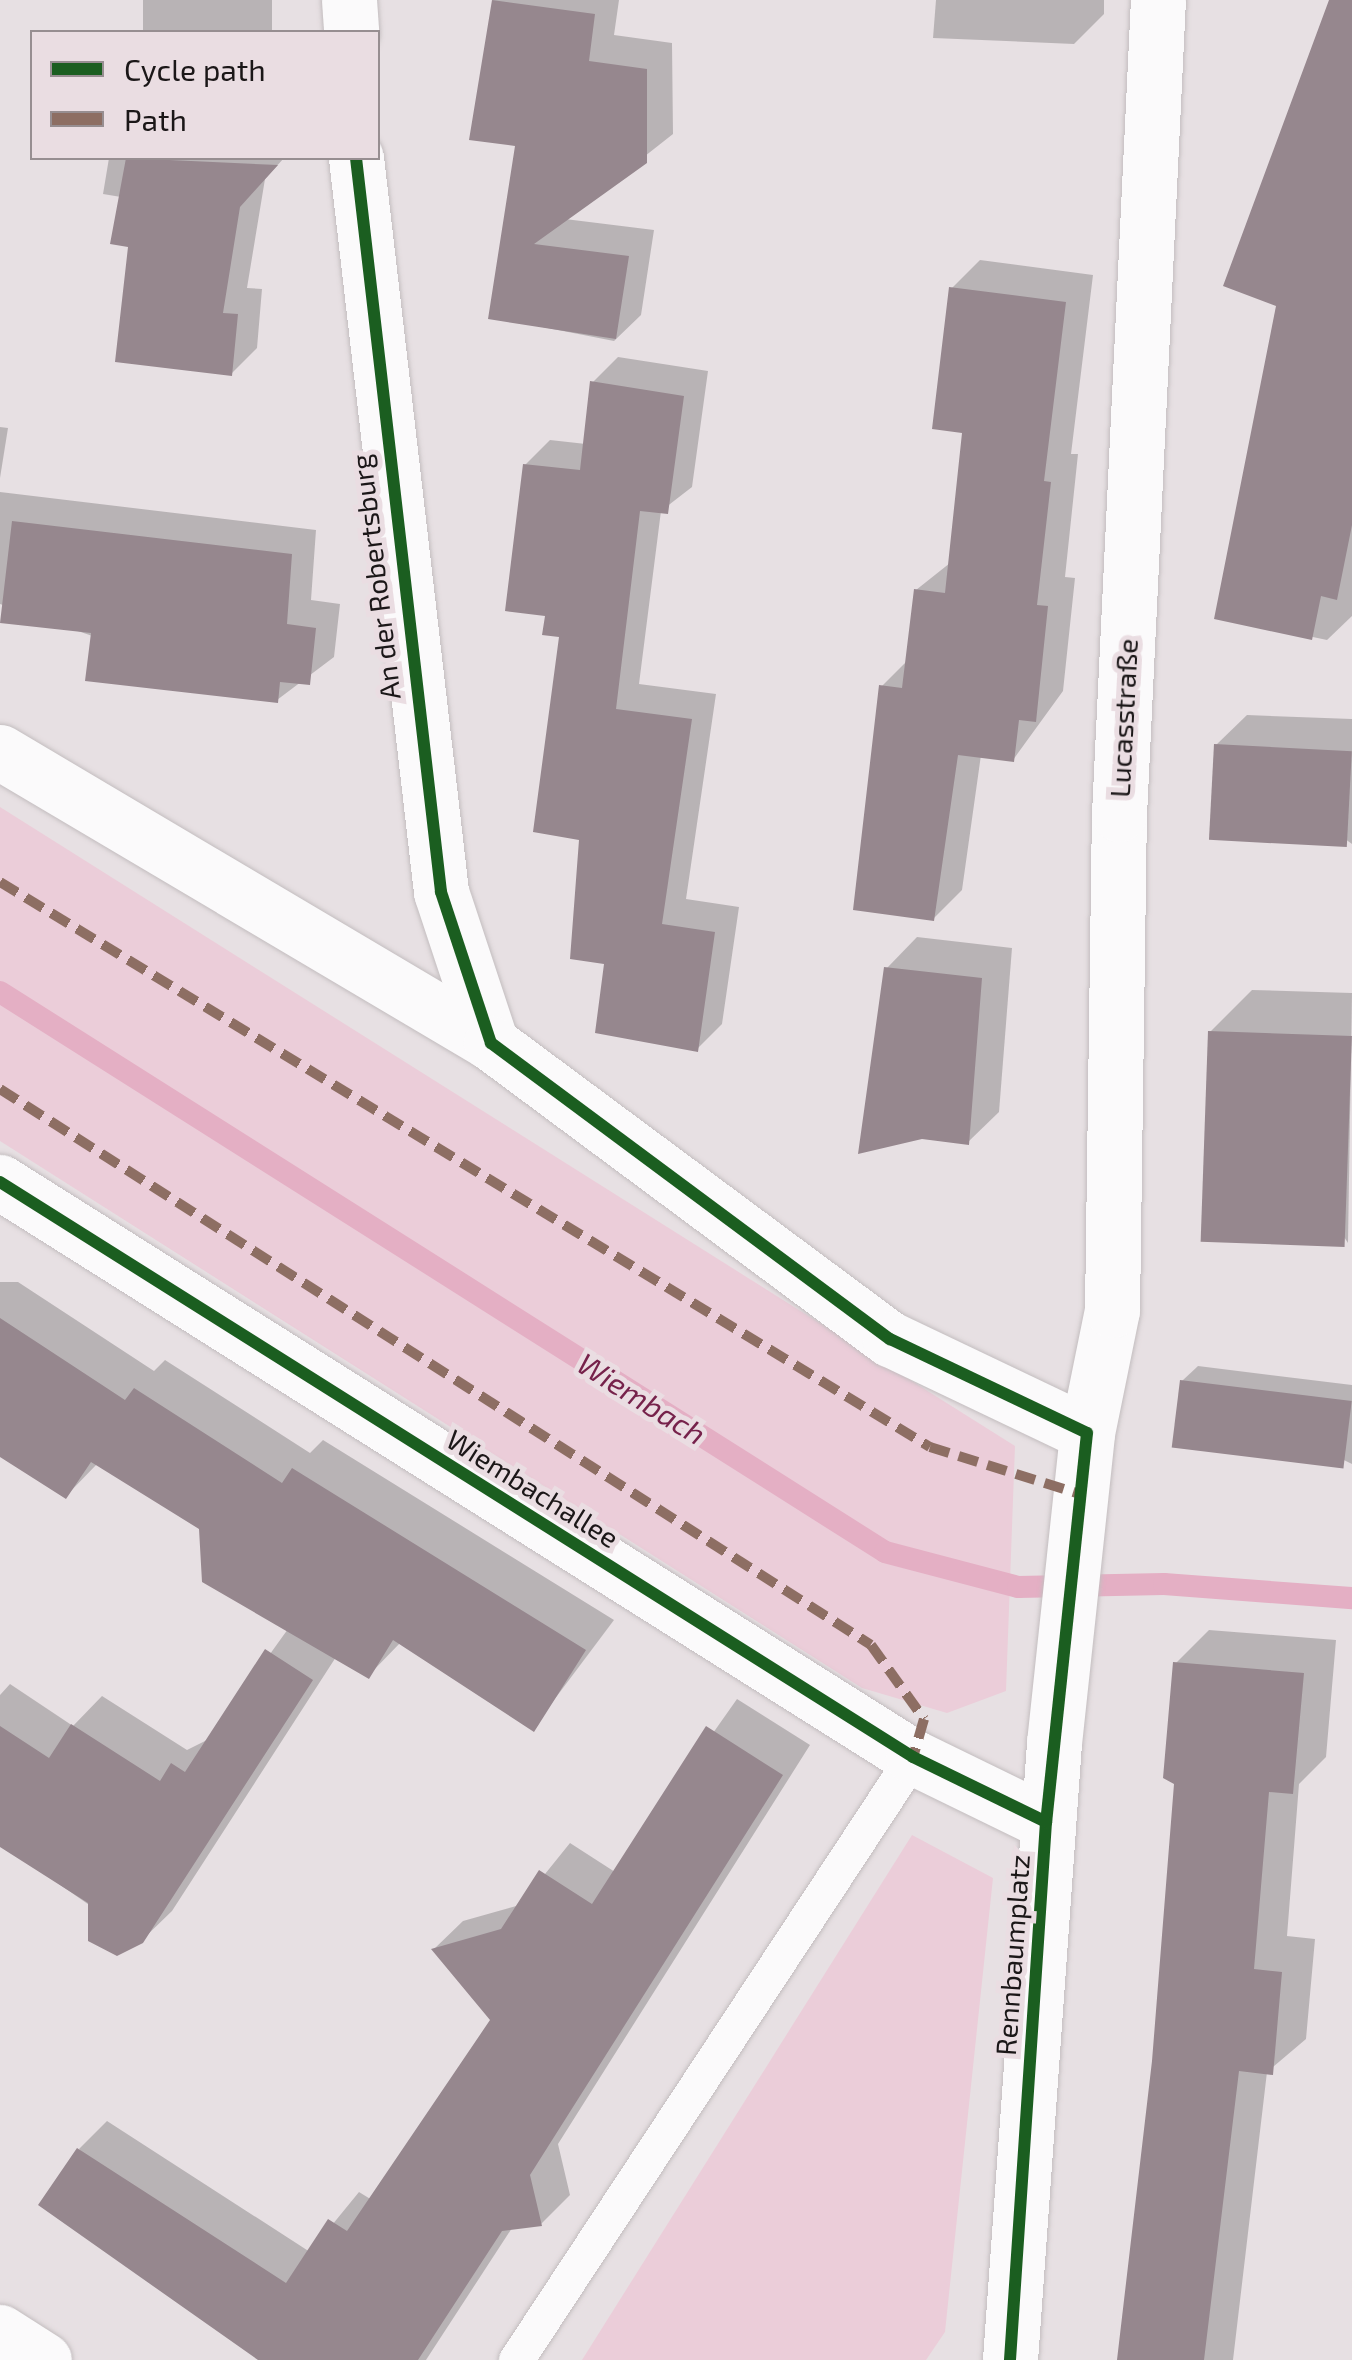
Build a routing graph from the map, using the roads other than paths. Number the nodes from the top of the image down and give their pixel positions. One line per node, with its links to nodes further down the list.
1 (349, 0): 3 (street)
2 (1158, 0): 8 (street, Lucasstraße)
3 (350, 30)
4 (356, 160): 6 (street, An der Robertsburg)
5 (0, 752): 6 (street)
6 (491, 1043): 8 (street)
7 (0, 1182): 9 (street, Wiembachallee)
8 (1087, 1433): 10 (street, Rennbaumplatz)
9 (913, 1758): 10 (street, Wiembachallee); 13 (lane)
10 (1046, 1822): 14 (street, Rennbaumplatz)
11 (0, 2332): 12 (street)
12 (44, 2360)
13 (516, 2360)
14 (1010, 2360)

